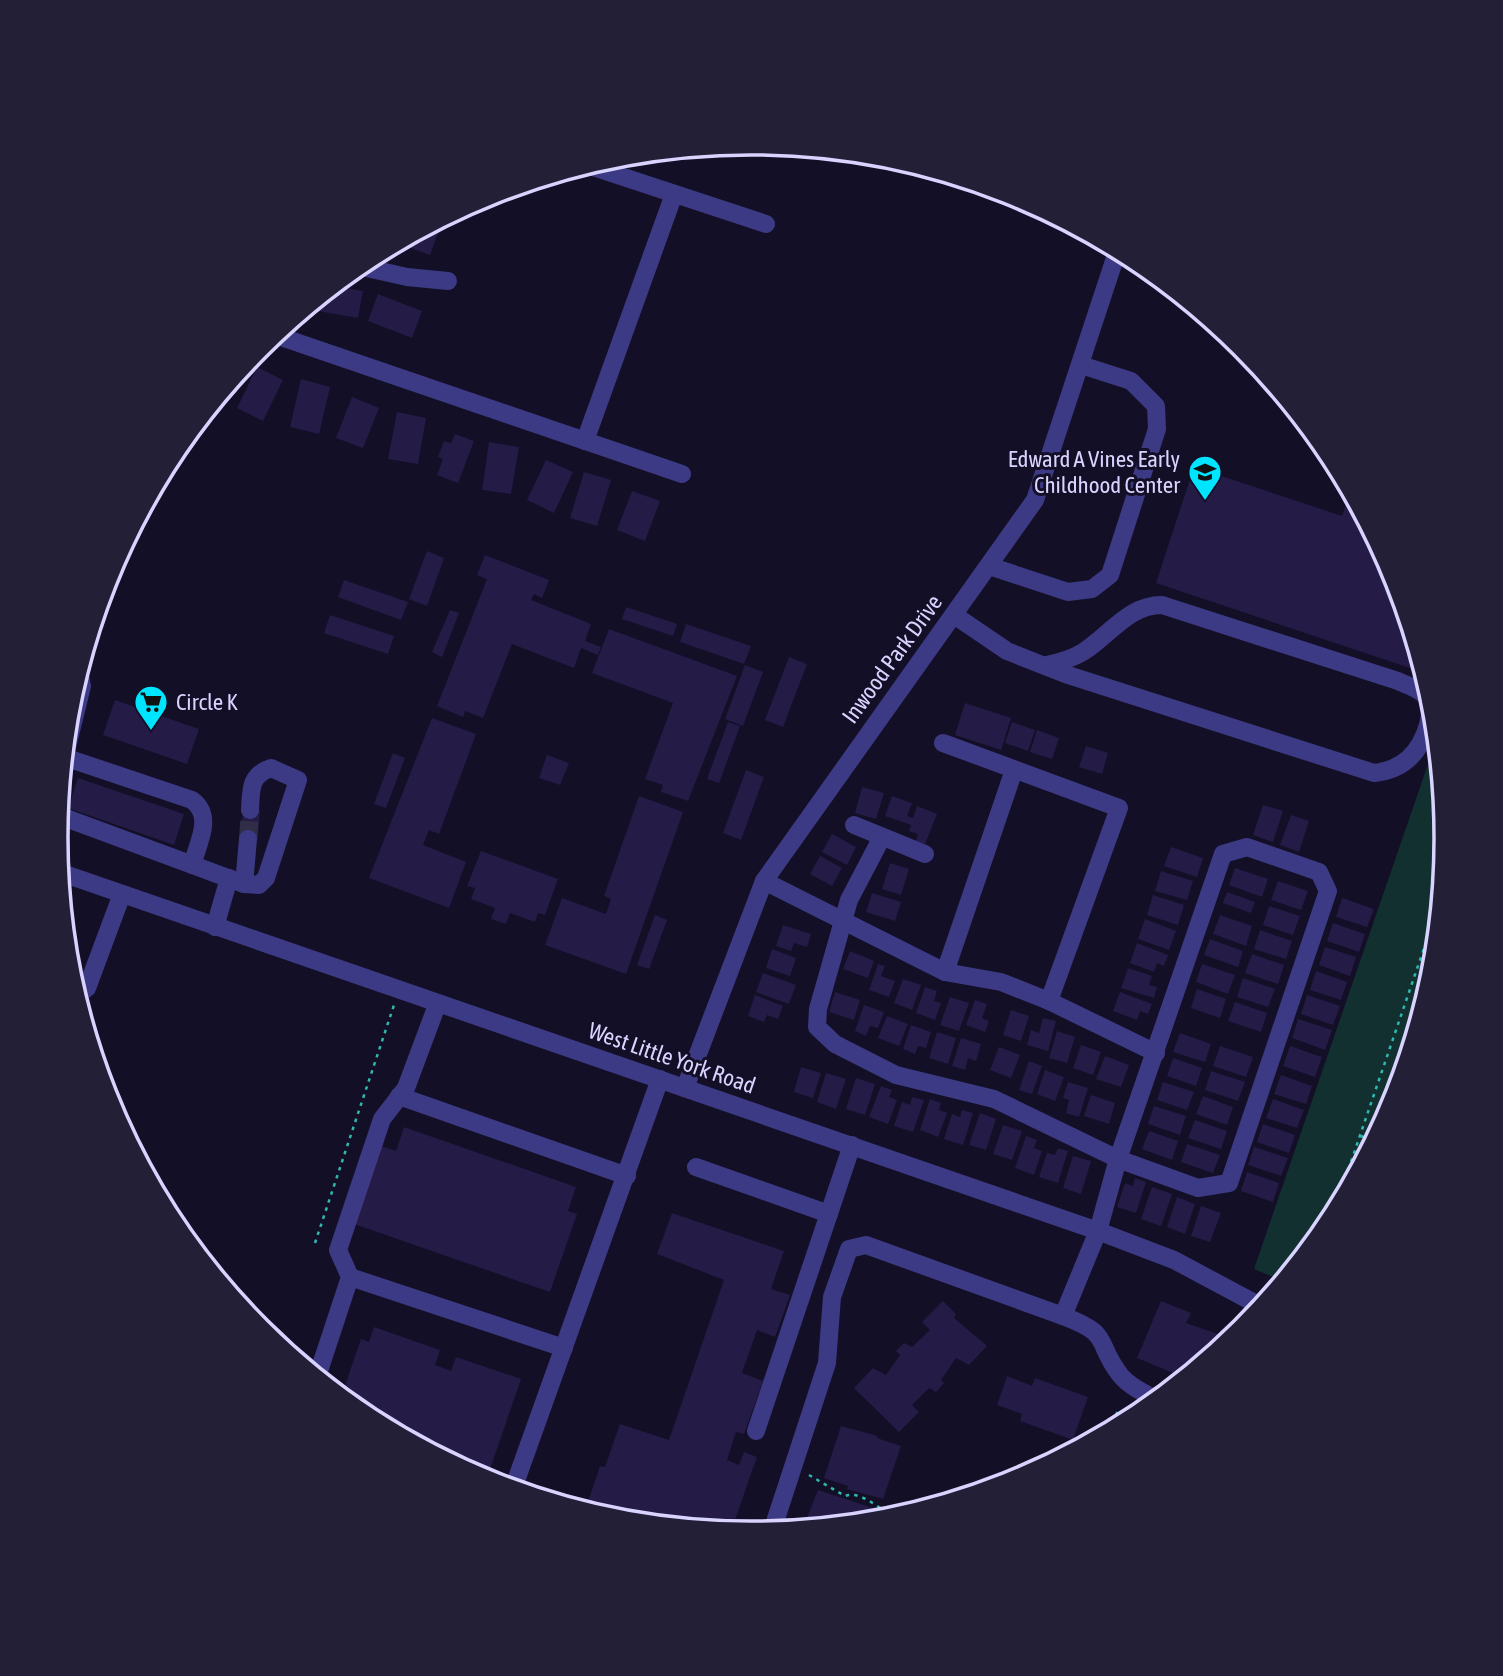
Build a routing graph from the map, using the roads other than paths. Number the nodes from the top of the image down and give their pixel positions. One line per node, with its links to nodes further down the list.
1 (605, 171): 2 (street)
2 (674, 194): 3 (street); 9 (street)
3 (765, 224)
4 (1115, 260): 8 (street, Inwood Park Drive)
5 (373, 269): 6 (street)
6 (447, 281)
7 (286, 339): 9 (street)
8 (1081, 365): 11 (street, Inwood Park Drive); 11 (street)
9 (585, 441): 10 (street)
10 (682, 474)
11 (989, 566): 12 (street, Inwood Park Drive)
12 (954, 615): 13 (street); 28 (street, Inwood Park Drive)
13 (1047, 665): 14 (street); 15 (street)
14 (1419, 692)
15 (1426, 729)
16 (943, 743): 18 (street)
17 (73, 760): 25 (street)
18 (1014, 770): 32 (street); 34 (street)
19 (250, 810): 27 (street)
20 (69, 819): 25 (street)
21 (854, 825): 22 (street)
22 (882, 837): 24 (street); 30 (street)
23 (248, 839): 27 (street)
24 (925, 854)
25 (192, 865): 27 (street)
26 (70, 876): 29 (street, West Little York Road)
27 (237, 881): 31 (street)
28 (764, 881): 30 (street); 38 (street, Inwood Park Drive)
29 (122, 894): 31 (street, West Little York Road); 33 (street)
30 (844, 922): 32 (street); 41 (street)
31 (215, 927): 35 (street, West Little York Road)
32 (945, 971): 34 (street)
33 (86, 989)
34 (1049, 1001): 36 (street)
35 (437, 1005): 37 (street, West Little York Road); 39 (street)
36 (1156, 1053): 41 (street); 41 (street)
37 (660, 1079): 38 (street, West Little York Road); 43 (street)
38 (685, 1088): 40 (street, West Little York Road)
39 (399, 1096): 43 (street); 46 (street)
40 (852, 1145): 44 (street); 45 (street, West Little York Road)
41 (1118, 1159): 45 (street)
42 (696, 1167): 44 (street)
43 (627, 1176): 49 (street)
44 (829, 1214): 52 (street)
45 (1098, 1231): 47 (street, West Little York Road); 48 (street)
46 (350, 1278): 49 (street); 50 (street)
47 (1252, 1302)
48 (1063, 1316): 51 (street); 54 (street)
49 (565, 1348): 53 (street)
50 (320, 1367)
51 (1148, 1394)
52 (756, 1431)
53 (517, 1479)
54 (776, 1520)

